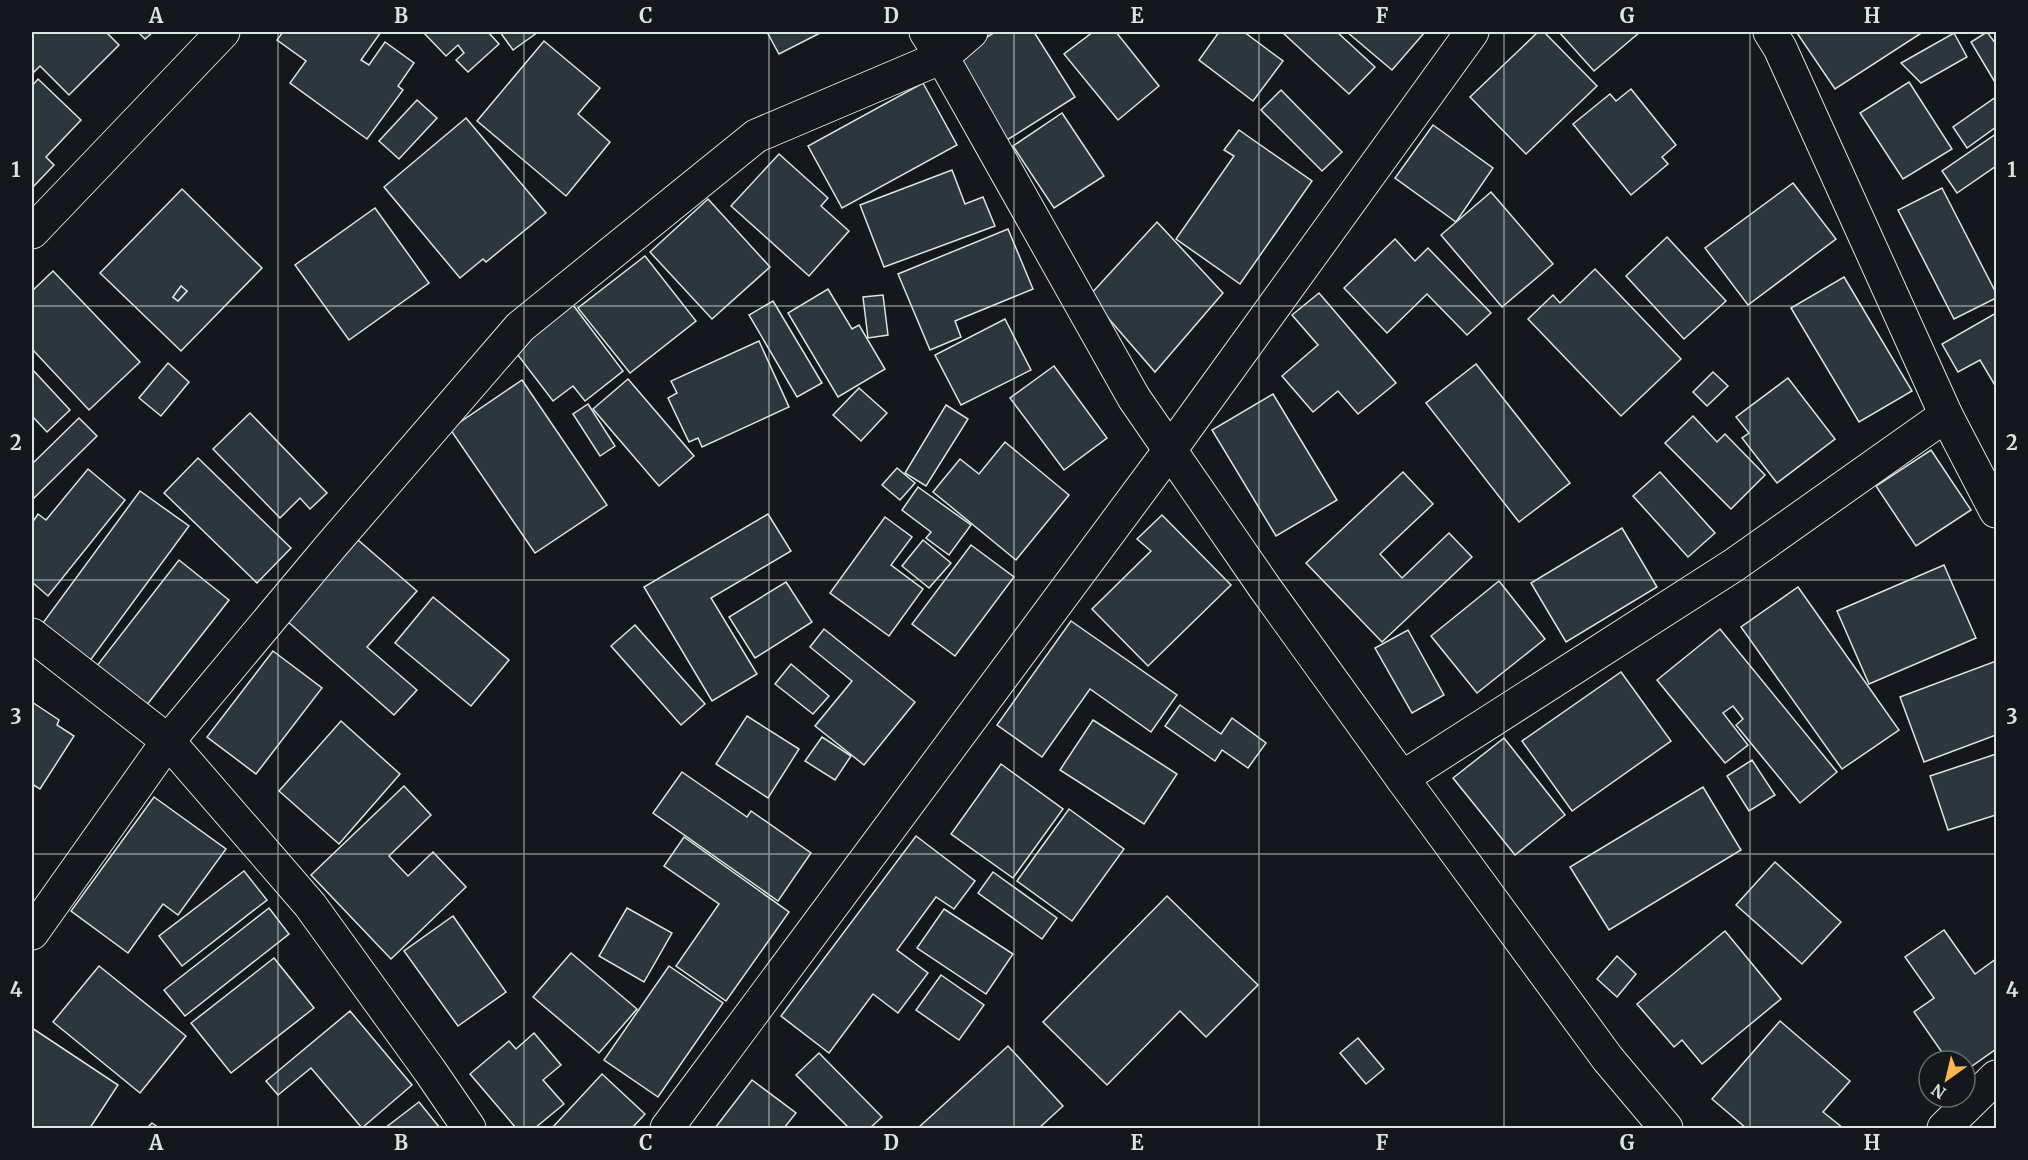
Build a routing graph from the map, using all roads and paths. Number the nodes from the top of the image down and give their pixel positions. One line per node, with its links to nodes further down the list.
1 (223, 32): 6 (street)
2 (971, 32): 5 (street)
3 (1472, 32): 8 (street)
4 (1770, 32): 7 (street)
5 (934, 44): 8 (street); 11 (street)
6 (32, 232)
7 (1946, 415): 9 (street); 12 (street)
8 (1170, 450): 12 (street); 16 (street)
9 (1996, 511)
10 (32, 635): 11 (street)
11 (168, 741): 13 (street); 15 (street)
12 (1402, 778): 17 (street)
13 (32, 933)
14 (1996, 1077): 18 (street)
15 (469, 1128)
16 (667, 1128)
17 (1666, 1128)
18 (1944, 1128)

